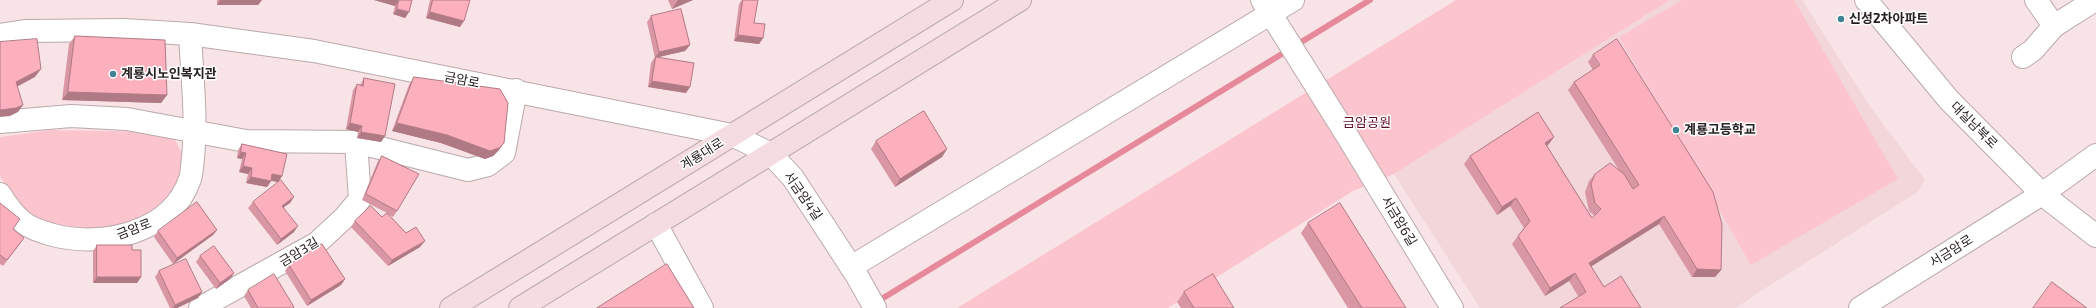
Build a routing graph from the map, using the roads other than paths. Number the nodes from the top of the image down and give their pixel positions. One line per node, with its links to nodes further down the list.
1 (952, 0): 15 (main road, 계룡대로)
2 (1020, 0): 17 (main road)
3 (1293, 0): 7 (street)
4 (1866, 0): 20 (street, 대실남북로)
5 (2036, 0): 8 (street)
6 (2095, 0): 8 (street)
7 (1266, 7): 23 (street); 29 (street, 서금암6길)
8 (2054, 26): 11 (street)
9 (190, 34): 10 (street, 금암로); 12 (street, 금암로); 14 (street, 금암로)
10 (0, 35)
11 (2023, 57)
12 (516, 90): 15 (street, 금암로); 16 (street)
13 (0, 122): 14 (street)
14 (196, 131): 16 (street); 19 (street, 금암로)
15 (732, 135): 17 (street, 서금암4길); 25 (main road, 계룡대로)
16 (356, 142): 24 (street, 금암3길)
17 (771, 154): 21 (main road); 23 (street, 서금암4길)
18 (2096, 155): 20 (street, 서금암로)
19 (0, 194)
20 (2042, 194): 22 (street, 대실남북로); 30 (street, 서금암로)
21 (656, 224): 26 (main road); 27 (street)
22 (2096, 236)
23 (854, 271): 28 (street, 서금암4길)
24 (200, 308)
25 (451, 308)
26 (520, 308)
27 (702, 308)
28 (875, 308)
29 (1452, 308)
30 (1860, 308)

